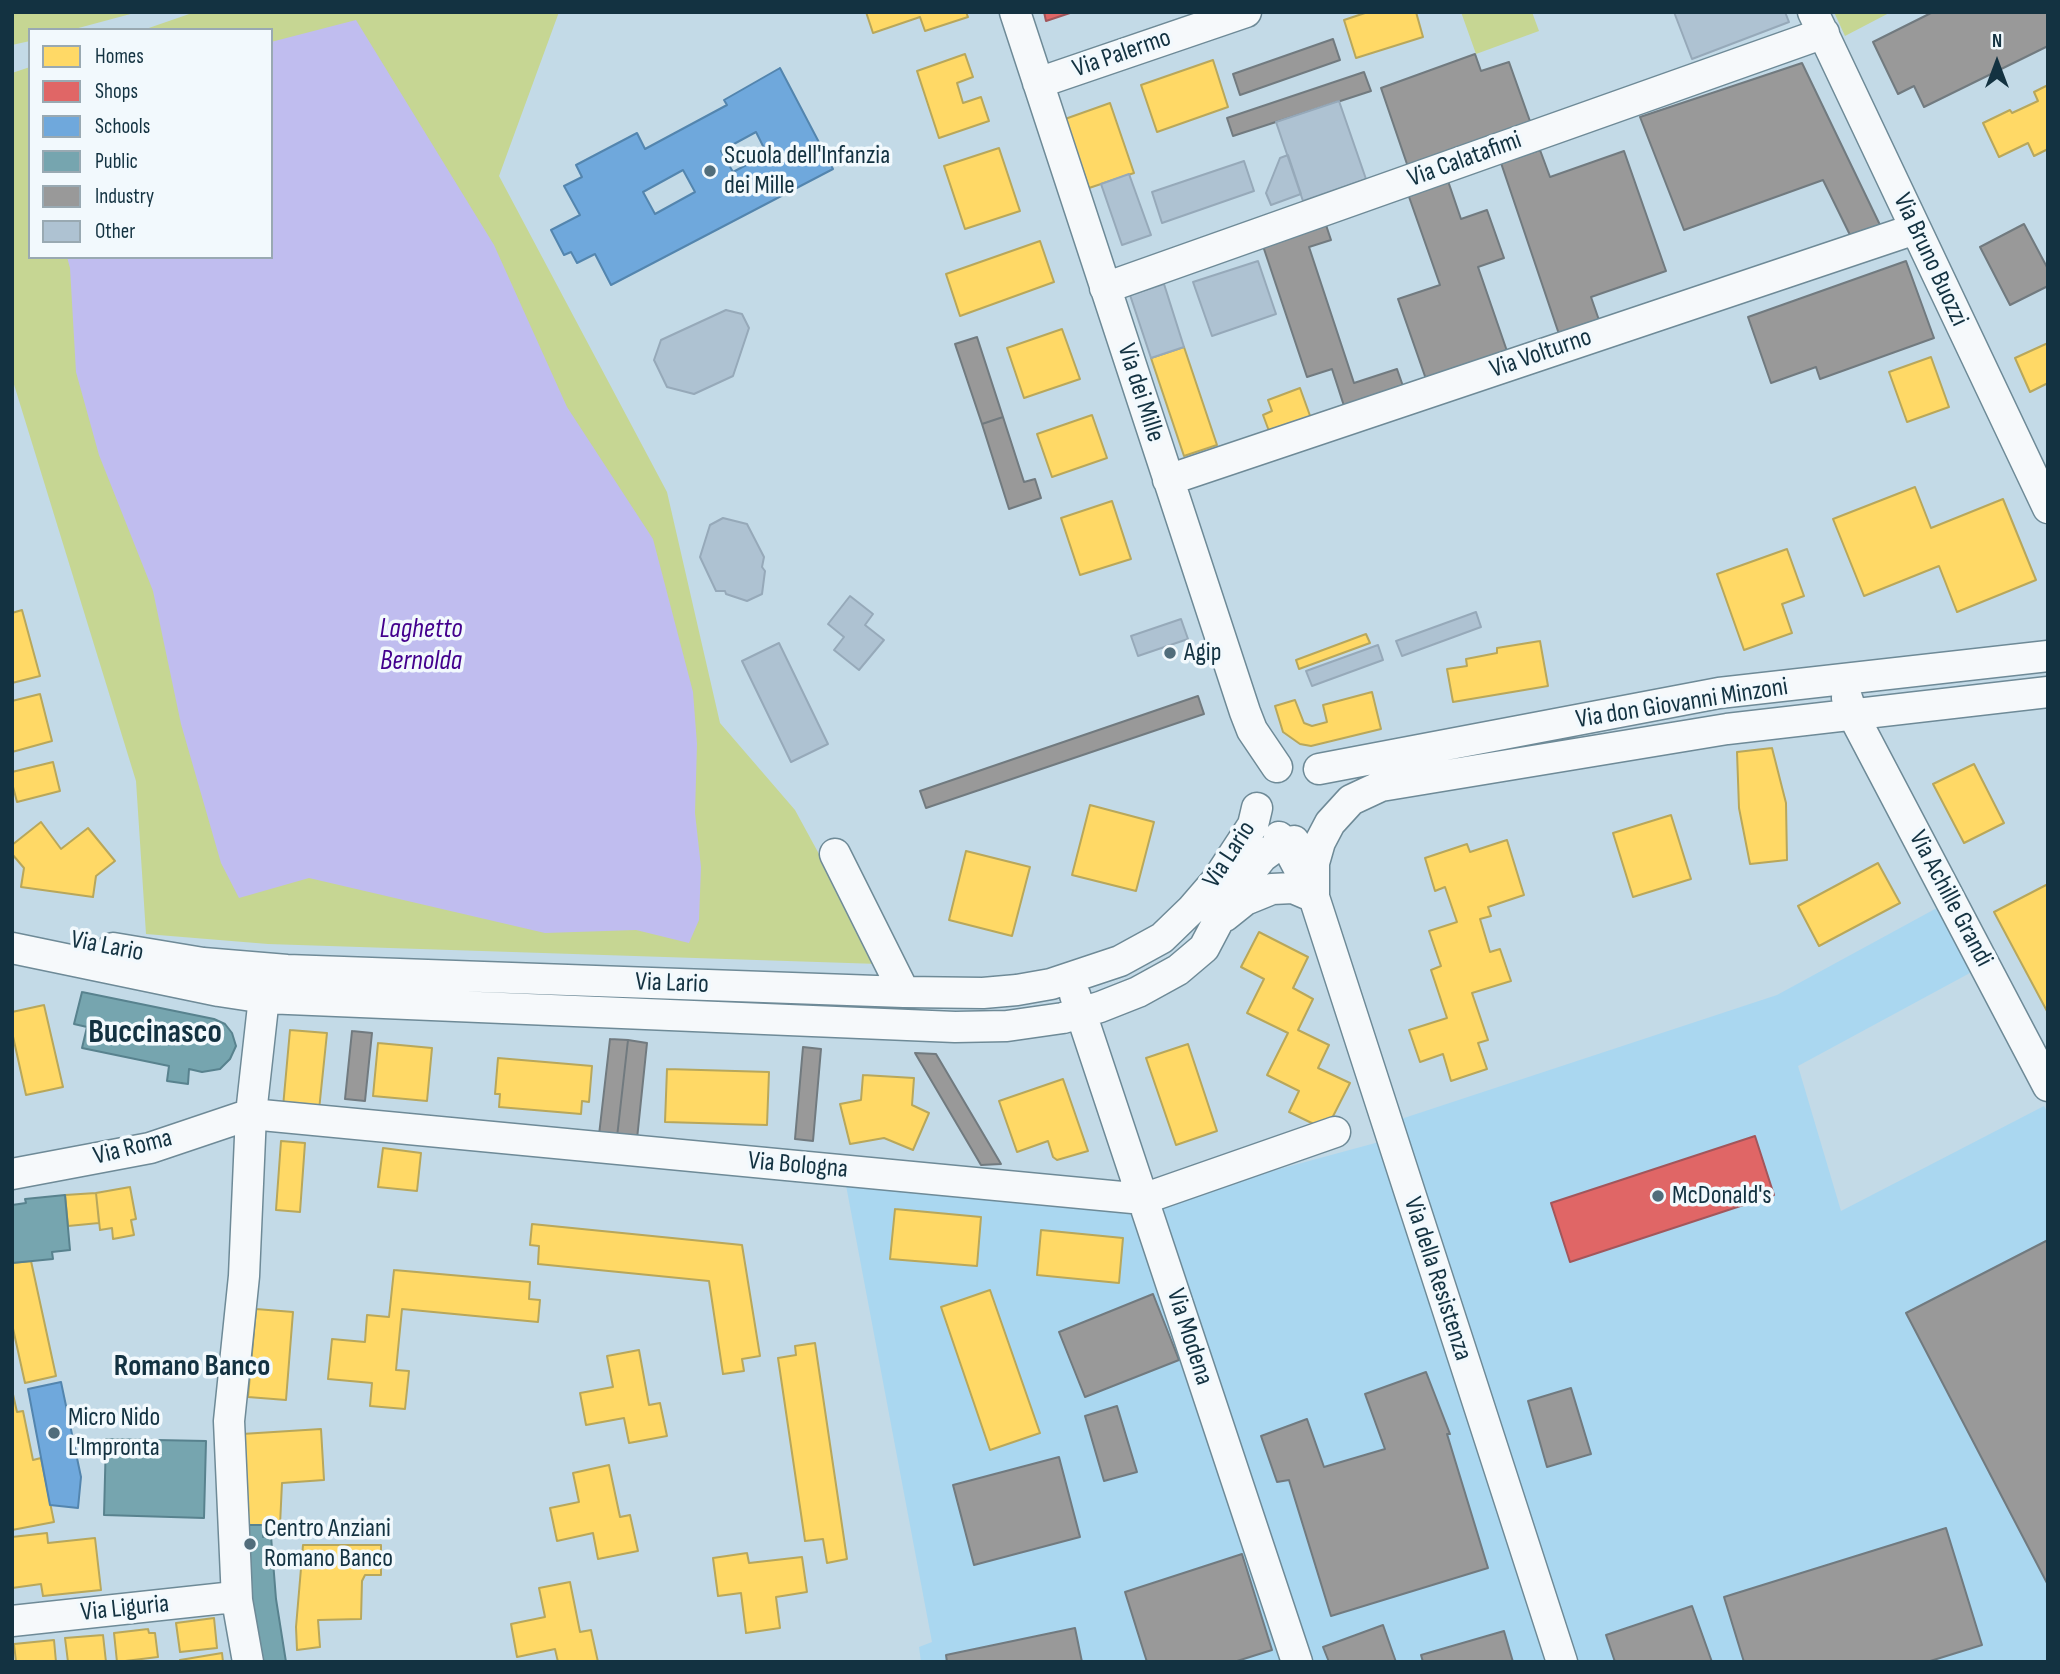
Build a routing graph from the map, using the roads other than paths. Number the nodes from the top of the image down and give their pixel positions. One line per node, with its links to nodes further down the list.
1 (1015, 12): 4 (street, Via dei Mille)
2 (1245, 12): 4 (street, Via Palermo)
3 (1818, 22): 5 (street, Via Bruno Buozzi); 6 (street, Via Calatafimi)
4 (1038, 83): 6 (street, Via dei Mille)
5 (1915, 229): 7 (street, Via Volturno); 8 (street, Via Bruno Buozzi)
6 (1105, 288): 7 (street, Via dei Mille)
7 (1168, 480): 13 (street, Via dei Mille)
8 (2048, 508)
9 (2048, 656): 10 (street, Via don Giovanni Minzoni)
10 (1840, 681): 12 (street, Via Achille Grandi); 14 (street, Via don Giovanni Minzoni)
11 (2048, 692): 12 (street, Via don Giovanni Minzoni)
12 (1852, 713): 16 (street, Via don Giovanni Minzoni); 28 (street, Via Achille Grandi)
13 (1277, 767): 14 (street); 15 (street)
14 (1319, 769): 16 (street)
15 (1257, 808): 17 (street); 24 (street, Via Lario)
16 (1330, 823): 17 (street); 19 (street, Via della Resistenza)
17 (1286, 840): 19 (street, Via della Resistenza); 21 (street, Via Lario)
18 (835, 854): 25 (street)
19 (1314, 897): 21 (street, Via Lario); 37 (street, Via della Resistenza)
20 (12, 928): 23 (street, Via Lario)
21 (1215, 931): 27 (street, Via Lario)
22 (12, 948): 26 (street, Via Lario)
23 (267, 969): 25 (street, Via Lario); 26 (street)
24 (1070, 978): 25 (street, Via Lario); 27 (street, Via Modena)
25 (904, 992)
26 (265, 998): 27 (street, Via Lario); 29 (street)
27 (1080, 1013): 32 (street, Via Modena)
28 (2048, 1086)
29 (251, 1114): 31 (street, Via Roma); 32 (street, Via Bologna); 33 (street)
30 (1335, 1132): 32 (street, Via Bologna)
31 (12, 1174)
32 (1143, 1199): 36 (street, Via Modena)
33 (236, 1585): 34 (street, Via Liguria); 35 (street)
34 (12, 1621)
35 (248, 1662)
36 (1297, 1662)
37 (1562, 1662)

